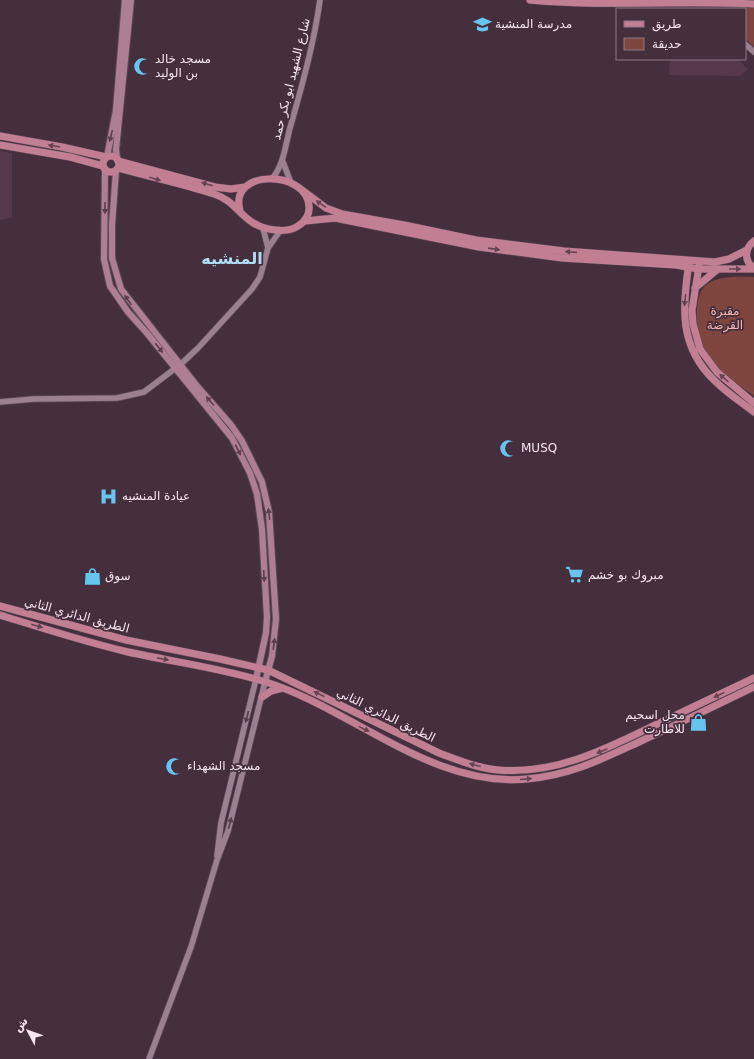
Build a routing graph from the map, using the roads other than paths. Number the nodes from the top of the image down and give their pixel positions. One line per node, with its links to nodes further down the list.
1 (125, 0): 11 (main road, one-way to 11)
2 (132, 0): 13 (main road)
3 (320, 0): 12 (street, شارع الشهيد ابو بكر حمد)
4 (530, 0): 5 (main road)
5 (722, 1): 6 (main road)
6 (754, 4)
7 (746, 45): 8 (street)
8 (754, 52)
9 (0, 136): 11 (main road, one-way to 9)
10 (0, 145): 14 (main road)
11 (107, 157): 13 (main road); 14 (main road)
12 (283, 162): 15 (street, شارع الشهيد ابو بكر حمد); 16 (street, شارع الشهيد ابو بكر حمد)
13 (117, 164): 14 (main road); 17 (main road, one-way to 13); 19 (main road, one-way to 19); 33 (main road, one-way to 13)
14 (104, 167): 34 (main road, one-way to 34)
15 (272, 179): 16 (main road); 17 (main road)
16 (291, 183): 18 (main road)
17 (245, 187): 19 (main road)
18 (302, 190): 20 (main road); 26 (main road, one-way to 18)
19 (240, 211): 21 (main road)
20 (305, 221): 22 (main road); 27 (main road, one-way to 27)
21 (263, 228): 22 (main road); 24 (street)
22 (280, 231): 24 (street)
23 (754, 241): 25 (main road)
24 (268, 248): 33 (street)
25 (747, 250): 28 (main road); 30 (main road)
26 (689, 264): 27 (main road); 28 (main road); 31 (main road)
27 (676, 265): 31 (main road)
28 (699, 265): 29 (main road); 32 (main road)
29 (718, 269): 30 (main road, one-way to 30); 32 (main road)
30 (754, 269)
31 (687, 280): 37 (main road, one-way to 37)
32 (695, 288): 36 (main road, one-way to 32)
33 (181, 364): 34 (street); 41 (main road, one-way to 33)
34 (174, 369): 35 (street); 40 (main road, one-way to 40)
35 (0, 402)
36 (754, 403)
37 (754, 412)
38 (0, 606): 40 (main road, الطريق الدائري الثاني)
39 (0, 616): 43 (main road, الطريق الدائري الثاني, one-way to 43)
40 (259, 668): 41 (main road, الطريق الدائري الثاني); 43 (main road)
41 (268, 670): 42 (main road, الطريق الدائري الثاني, one-way to 41); 44 (main road)
42 (754, 678)
43 (256, 679): 44 (main road, الطريق الدائري الثاني); 48 (street, one-way to 48)
44 (266, 682): 46 (main road, الطريق الدائري الثاني); 47 (street)
45 (754, 687): 46 (main road, الطريق الدائري الثاني, one-way to 45)
46 (283, 688): 47 (main road)
47 (262, 697): 48 (street, one-way to 47)
48 (217, 860): 49 (street)
49 (149, 1059)

